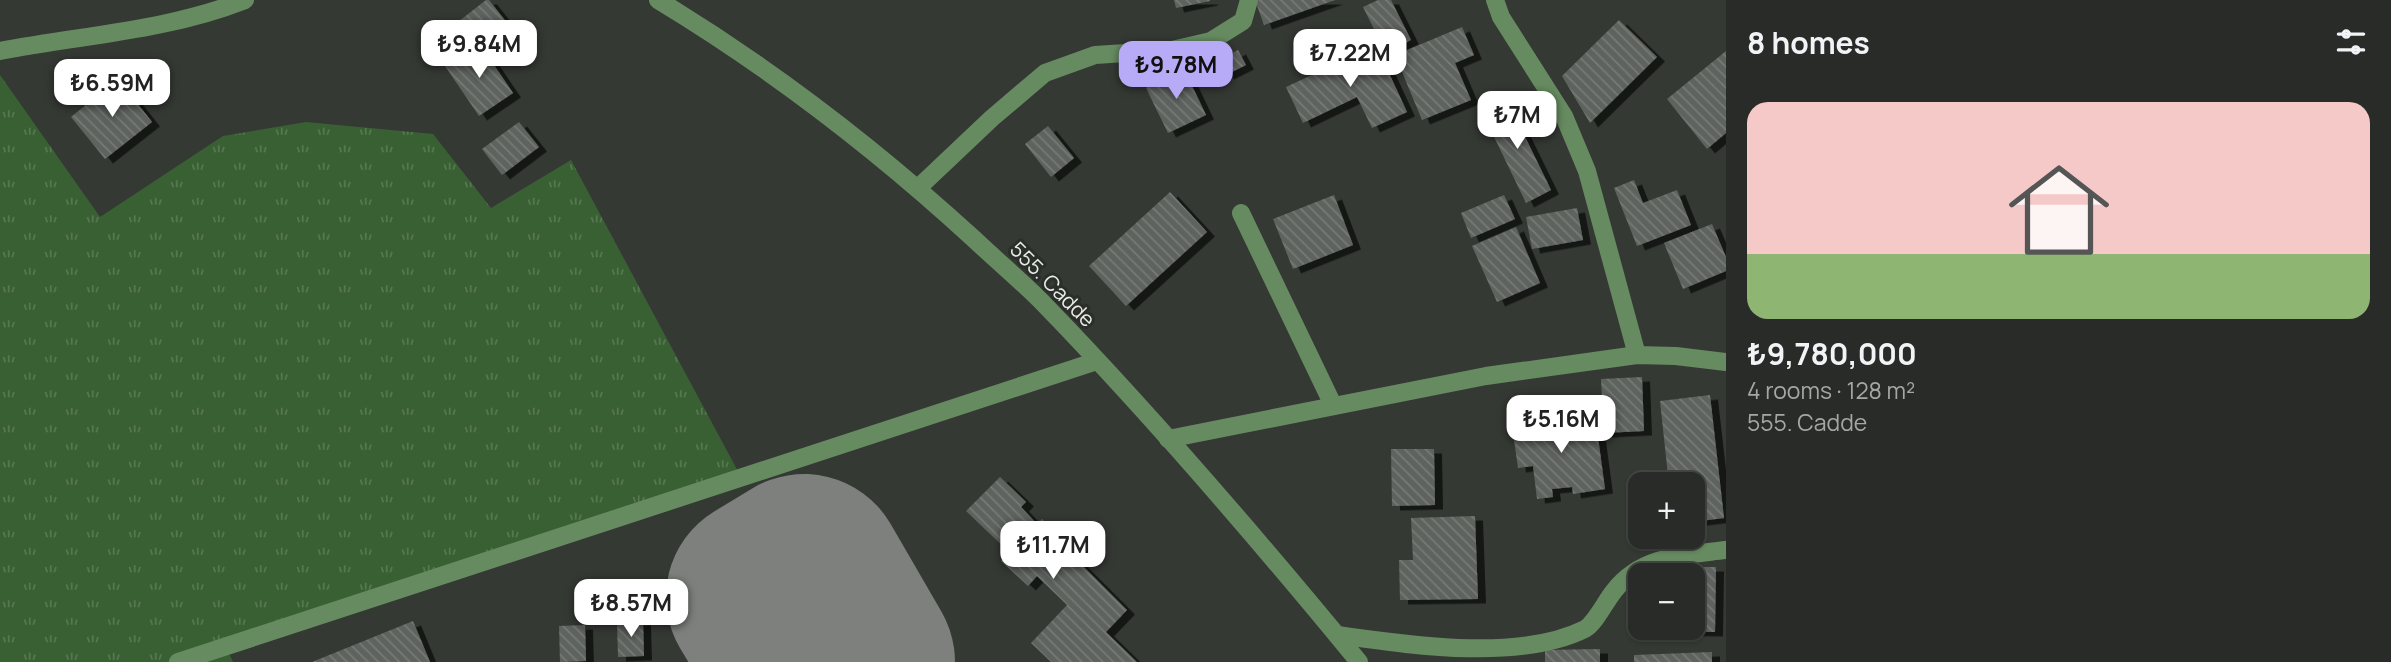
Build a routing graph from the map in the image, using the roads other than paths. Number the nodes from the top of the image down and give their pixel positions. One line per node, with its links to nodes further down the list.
1 (245, 0): 5 (street)
2 (658, 0): 6 (street, 555. Cadde)
3 (1249, 0): 6 (street)
4 (1495, 0): 8 (street)
5 (0, 51)
6 (918, 188): 9 (street, 555. Cadde)
7 (1241, 213): 11 (street)
8 (1637, 355): 10 (street); 11 (street)
9 (1097, 361): 12 (street, 555. Cadde); 15 (street)
10 (1726, 362)
11 (1333, 405): 12 (street)
12 (1168, 439): 14 (street, 555. Cadde)
13 (1726, 550): 14 (street)
14 (1337, 635): 16 (street, 555. Cadde)
15 (178, 662)
16 (1359, 662)

